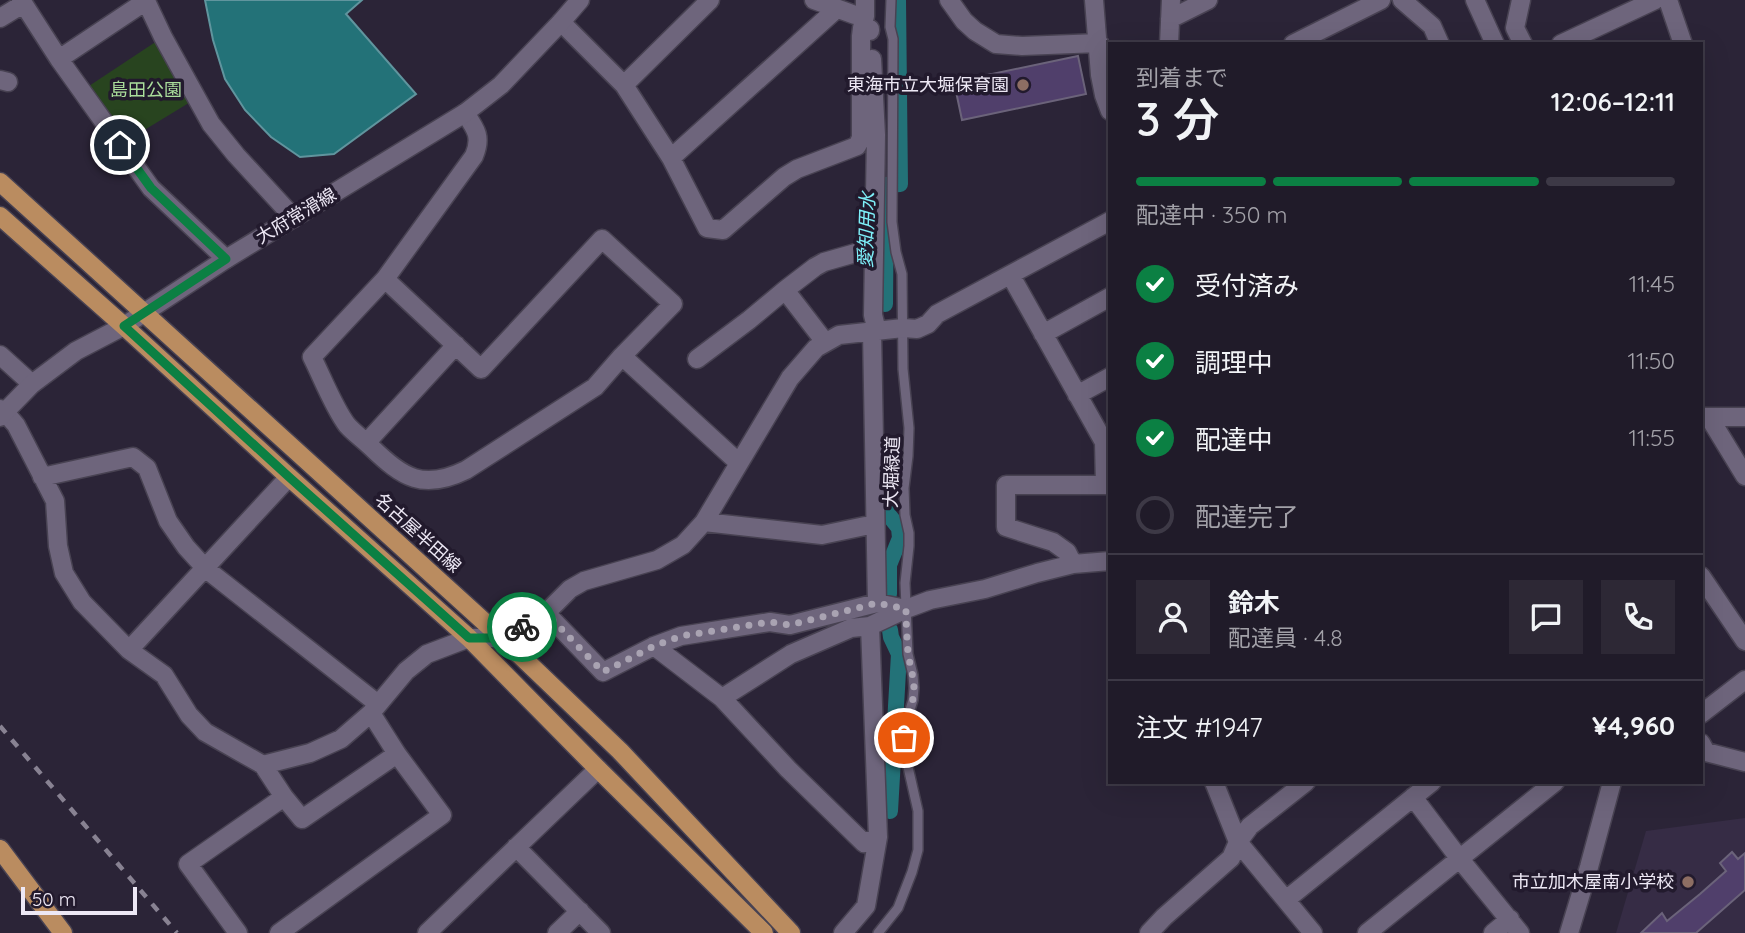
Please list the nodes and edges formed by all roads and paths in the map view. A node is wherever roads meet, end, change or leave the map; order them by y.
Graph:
1 (580, 0) edge
2 (710, 0) edge
3 (814, 0) edge
4 (891, 0) edge
5 (949, 0) edge
6 (1094, 0) edge
7 (1171, 0) edge
8 (1208, 0) edge
9 (1381, 0) edge
10 (1402, 0) edge
11 (1475, 0) edge
12 (1521, 0) edge
13 (1655, 0) edge
14 (1668, 0) edge
15 (142, 1) edge
16 (22, 2) edge
17 (834, 7) junction
18 (864, 15) edge
19 (0, 18) edge
20 (1170, 19) junction
21 (561, 22) junction
22 (1169, 42) edge
23 (1297, 42) edge
24 (1439, 42) edge
25 (1494, 42) edge
26 (1522, 42) edge
27 (1564, 42) edge
28 (1682, 42) edge
29 (1099, 43) junction
30 (59, 59) junction
31 (624, 85) junction
32 (1108, 105) edge
33 (465, 113) junction
34 (671, 158) junction
35 (0, 181) edge
36 (0, 216) edge
37 (294, 218) junction
38 (1108, 223) edge
39 (873, 248) junction
40 (226, 259) junction
41 (1011, 276) junction
42 (385, 279) junction
43 (785, 290) junction
44 (1108, 299) edge
45 (144, 313) junction
46 (124, 326) junction
47 (903, 328) junction
48 (875, 332) junction
49 (1043, 334) junction
50 (825, 342) junction
51 (456, 345) junction
52 (0, 355) edge
53 (622, 356) junction
54 (697, 359) dead end
55 (1108, 378) edge
56 (32, 384) junction
57 (1077, 395) junction
58 (1, 412) edge
59 (1705, 417) edge
60 (1745, 417) edge
61 (367, 442) junction
62 (739, 463) junction
63 (1745, 476) edge
64 (42, 477) junction
65 (289, 477) junction
66 (1107, 485) edge
67 (705, 522) junction
68 (865, 526) dead end
69 (1108, 561) edge
70 (1073, 564) junction
71 (206, 569) junction
72 (1703, 579) edge
73 (877, 603) junction
74 (906, 609) junction
75 (546, 613) junction
76 (870, 626) junction
77 (469, 638) junction
78 (502, 638) junction
79 (1745, 641) edge
80 (654, 646) junction
81 (129, 650) junction
82 (1745, 680) edge
83 (722, 698) junction
84 (374, 708) junction
85 (1703, 712) edge
86 (1703, 749) edge
87 (397, 754) junction
88 (1745, 762) edge
89 (263, 765) junction
90 (598, 769) junction
91 (1215, 784) edge
92 (1303, 784) edge
93 (1429, 784) edge
94 (1552, 784) edge
95 (1611, 784) edge
96 (284, 797) junction
97 (1413, 797) junction
98 (878, 837) junction
99 (1238, 842) junction
100 (516, 847) junction
101 (0, 849) edge
102 (1459, 858) junction
103 (1287, 899) junction
104 (580, 911) junction
105 (1515, 926) edge
106 (63, 933) edge
107 (238, 933) edge
108 (279, 933) edge
109 (427, 933) edge
110 (557, 933) edge
111 (601, 933) edge
112 (764, 933) edge
113 (791, 933) edge
114 (843, 933) edge
115 (878, 933) edge
116 (1149, 933) edge
117 (1313, 933) edge
118 (1367, 933) edge
119 (1493, 933) edge
120 (1569, 933) edge

1 - 21 street, 大府常滑線
2 - 31 street
3 - 17 street
4 - 47 lane, 大堀緑道
5 - 29 street
6 - 29 street
7 - 20 street
8 - 20 street
9 - 23 street
10 - 24 street
11 - 25 street
12 - 26 street
13 - 27 street
14 - 28 street
15 - 30 street
15 - 37 street
16 - 19 street
16 - 30 street
17 - 18 street
17 - 34 street
18 - 34 street
18 - 39 street
20 - 22 street
21 - 31 street
21 - 33 street, 大府常滑線
29 - 32 street
30 - 40 street
31 - 34 street
33 - 37 street, 大府常滑線
33 - 42 street
35 - 45 main road, 名古屋半田線
36 - 46 main road
37 - 40 street, 大府常滑線
38 - 41 street
39 - 43 street
39 - 48 street
40 - 45 street, 大府常滑線
41 - 47 street
41 - 49 street
42 - 51 street
42 - 61 street
43 - 50 street
43 - 54 street
44 - 49 street
45 - 46 street, 大府常滑線
45 - 78 main road, 名古屋半田線
46 - 56 street, 大府常滑線
46 - 65 main road
47 - 48 street
47 - 74 lane, 大堀緑道
48 - 50 street
48 - 73 street
49 - 57 street
50 - 62 street
51 - 53 street
51 - 61 street
52 - 56 street
53 - 61 street
53 - 62 street
55 - 57 street
56 - 58 street, 大府常滑線
57 - 66 street
58 - 64 street
59 - 60 street
59 - 63 street
62 - 67 street
64 - 71 street
64 - 81 street
65 - 71 street
65 - 77 main road
66 - 70 street
67 - 68 street
67 - 75 street
69 - 70 street
70 - 74 street
71 - 81 street
71 - 84 street
72 - 79 street
73 - 74 street
73 - 80 street
74 - 76 street
74 - 115 lane, 大堀緑道
75 - 78 street
75 - 80 street
76 - 83 street
76 - 98 street
77 - 78 street
77 - 84 street
77 - 90 main road
78 - 113 main road, 名古屋半田線
80 - 83 street
81 - 89 street
82 - 85 street
83 - 98 street
84 - 87 street
84 - 89 street
86 - 88 street
87 - 96 street
87 - 108 street
89 - 96 street
90 - 100 street
90 - 112 main road
91 - 99 street
92 - 99 street
93 - 97 street
94 - 102 street
95 - 120 street
96 - 107 street
97 - 102 street
97 - 103 street
98 - 114 street
99 - 103 street
99 - 116 street
100 - 104 street
100 - 109 street
101 - 106 main road
102 - 105 street
102 - 118 street
103 - 117 street
104 - 110 street
104 - 111 street
105 - 119 street

